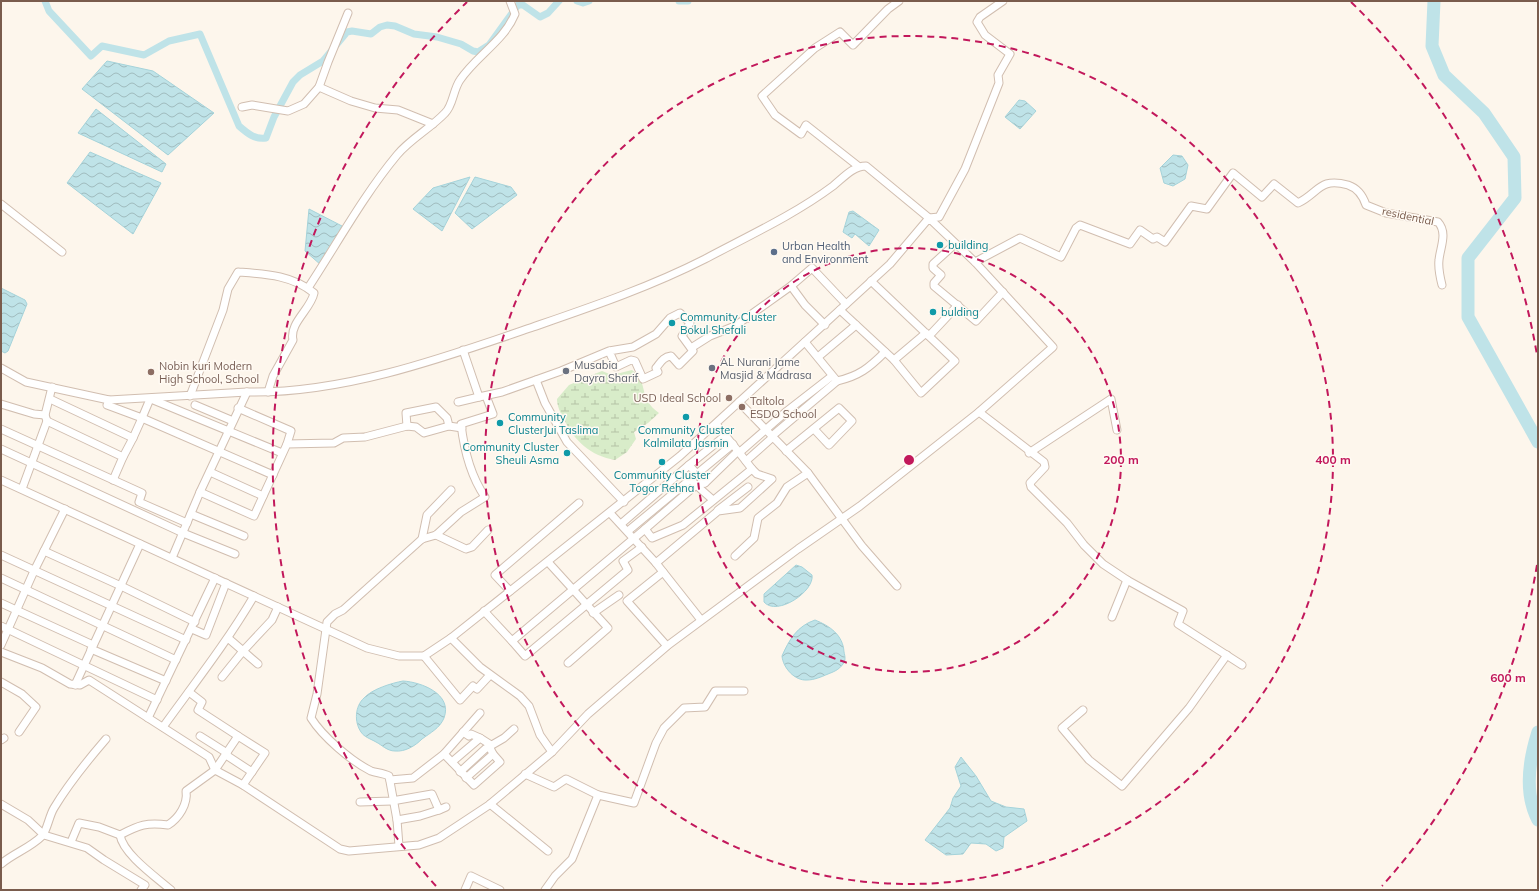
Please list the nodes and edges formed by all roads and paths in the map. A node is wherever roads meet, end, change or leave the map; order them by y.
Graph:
1 (510, 1) edge
2 (900, 1) edge
3 (1003, 1) edge
4 (348, 13) dead end
5 (319, 87) junction
6 (242, 107) dead end
7 (433, 124) junction
8 (858, 166) junction
9 (1, 204) edge
10 (929, 218) junction
11 (955, 244) junction
12 (62, 252) dead end
13 (975, 262) junction
14 (871, 281) junction
15 (1442, 285) dead end
16 (791, 286) junction
17 (308, 288) junction
18 (1003, 292) junction
19 (846, 304) junction
20 (958, 306) junction
21 (840, 310) junction
22 (825, 325) junction
23 (856, 325) junction
24 (927, 335) junction
25 (805, 342) junction
26 (691, 348) junction
27 (463, 350) junction
28 (609, 351) junction
29 (885, 352) junction
30 (818, 357) junction
31 (894, 360) junction
32 (1, 368) edge
33 (835, 378) junction
34 (536, 380) junction
35 (52, 387) junction
36 (247, 392) junction
37 (268, 392) junction
38 (190, 396) junction
39 (483, 397) junction
40 (50, 399) junction
41 (151, 399) junction
42 (109, 400) junction
43 (458, 402) dead end
44 (739, 402) junction
45 (1, 404) edge
46 (195, 405) dead end
47 (238, 408) junction
48 (979, 412) junction
49 (46, 418) junction
50 (142, 418) junction
51 (233, 420) junction
52 (716, 424) junction
53 (407, 426) junction
54 (449, 426) junction
55 (462, 428) junction
56 (1, 429) edge
57 (765, 429) junction
58 (814, 429) junction
59 (1118, 430) dead end
60 (228, 431) junction
61 (726, 435) junction
62 (773, 437) junction
63 (133, 438) junction
64 (287, 444) junction
65 (733, 444) junction
66 (39, 446) junction
67 (1, 449) edge
68 (739, 451) junction
69 (786, 451) junction
70 (219, 452) junction
71 (282, 453) junction
72 (1029, 453) junction
73 (123, 457) junction
74 (746, 461) junction
75 (32, 463) junction
76 (689, 465) junction
77 (752, 469) junction
78 (210, 472) junction
79 (808, 473) junction
80 (273, 475) junction
81 (697, 475) junction
82 (1, 480) edge
83 (113, 480) junction
84 (691, 480) junction
85 (705, 482) junction
86 (696, 485) junction
87 (748, 487) dead end
88 (22, 489) junction
89 (451, 490) dead end
90 (200, 492) junction
91 (263, 496) junction
92 (713, 500) junction
93 (624, 502) junction
94 (579, 503) dead end
95 (65, 509) junction
96 (718, 511) junction
97 (610, 513) junction
98 (191, 514) junction
99 (842, 520) junction
100 (187, 523) junction
101 (621, 524) junction
102 (645, 529) junction
103 (488, 530) dead end
104 (628, 531) junction
105 (183, 533) junction
106 (436, 535) junction
107 (244, 536) dead end
108 (634, 537) junction
109 (422, 539) junction
110 (140, 544) junction
111 (642, 547) junction
112 (44, 551) junction
113 (234, 554) dead end
114 (1, 555) edge
115 (735, 556) dead end
116 (172, 558) junction
117 (548, 562) junction
118 (656, 563) junction
119 (34, 570) junction
120 (663, 572) junction
121 (1, 578) edge
122 (215, 578) junction
123 (1127, 580) junction
124 (226, 583) junction
125 (121, 586) junction
126 (897, 586) dead end
127 (26, 590) junction
128 (571, 590) junction
129 (510, 591) junction
130 (619, 595) dead end
131 (254, 596) junction
132 (1, 603) edge
133 (112, 606) junction
134 (586, 606) junction
135 (278, 608) junction
136 (17, 610) junction
137 (484, 611) junction
138 (593, 613) junction
139 (1112, 617) dead end
140 (701, 620) junction
141 (195, 622) junction
142 (1, 626) edge
143 (102, 626) junction
144 (192, 629) junction
145 (325, 629) junction
146 (8, 630) junction
147 (228, 638) junction
148 (451, 638) junction
149 (186, 640) junction
150 (512, 641) junction
151 (1, 645) edge
152 (667, 646) junction
153 (92, 647) junction
154 (243, 651) junction
155 (1, 652) edge
156 (1227, 655) junction
157 (424, 656) junction
158 (176, 660) junction
159 (568, 663) dead end
160 (258, 664) dead end
161 (84, 665) junction
162 (1242, 665) dead end
163 (490, 674) junction
164 (222, 677) dead end
165 (166, 681) junction
166 (1, 682) edge
167 (75, 685) junction
168 (189, 692) junction
169 (744, 692) dead end
170 (157, 700) junction
171 (1082, 710) dead end
172 (480, 713) dead end
173 (148, 718) junction
174 (163, 727) junction
175 (514, 729) dead end
176 (19, 732) dead end
177 (463, 732) junction
178 (200, 736) dead end
179 (238, 736) junction
180 (480, 738) junction
181 (106, 739) dead end
182 (490, 746) junction
183 (552, 752) junction
184 (226, 754) junction
185 (444, 754) junction
186 (493, 754) junction
187 (452, 762) junction
188 (215, 770) junction
189 (252, 772) junction
190 (460, 772) junction
191 (525, 774) junction
192 (466, 778) junction
193 (390, 780) junction
194 (243, 786) junction
195 (598, 795) junction
196 (392, 801) junction
197 (360, 802) dead end
198 (1, 804) edge
199 (490, 804) junction
200 (446, 807) dead end
201 (439, 810) junction
202 (397, 820) junction
203 (44, 835) junction
204 (120, 835) junction
205 (71, 842) junction
206 (399, 846) junction
207 (548, 851) dead end
208 (1, 864) edge
209 (142, 890) edge
210 (171, 890) edge
211 (464, 890) edge
212 (500, 890) edge
213 (545, 890) edge

1 - 7 street
2 - 8 street
3 - 10 street
4 - 5 street
5 - 6 street
5 - 7 street
7 - 17 street
8 - 10 street
8 - 27 street
9 - 12 street
10 - 11 street
10 - 14 street
11 - 13 street
11 - 20 street
13 - 15 street, residential
13 - 18 street
14 - 19 street
14 - 24 street
16 - 19 street
16 - 22 street
16 - 26 street
17 - 37 street
17 - 38 street
18 - 20 street
18 - 48 street
19 - 21 street
20 - 24 street
21 - 22 street
21 - 23 street
22 - 25 street
23 - 29 street
23 - 30 street
24 - 31 street
24 - 31 street
25 - 30 street
25 - 44 street
26 - 28 street
26 - 28 street
27 - 37 street
27 - 39 street
28 - 34 street
29 - 31 street
29 - 33 street
30 - 33 street
32 - 35 street
33 - 57 street
33 - 62 street
34 - 39 street
34 - 93 street
35 - 40 street
35 - 42 street
36 - 37 street
36 - 38 street
36 - 47 street
38 - 41 street
39 - 43 street
39 - 55 street
40 - 49 street
40 - 63 street
41 - 42 street
41 - 50 street
41 - 60 street
42 - 50 street
44 - 52 street
44 - 57 street
45 - 49 street
46 - 51 street
47 - 51 street
47 - 64 street
48 - 72 street
48 - 99 street
49 - 66 street
49 - 73 street
50 - 63 street
50 - 70 street
51 - 60 street
52 - 61 street
52 - 93 street
53 - 54 street
53 - 54 street
53 - 64 street
54 - 55 street
55 - 106 street
56 - 66 street
57 - 62 street
57 - 68 street
58 - 58 street
58 - 69 street
59 - 72 street
60 - 70 street
60 - 71 street
61 - 65 street
61 - 76 street
62 - 69 street
62 - 74 street
63 - 73 street
64 - 71 street
65 - 68 street
65 - 81 street
66 - 75 street
66 - 83 street
67 - 75 street
68 - 74 street
68 - 85 street
69 - 79 street
70 - 78 street
70 - 80 street
71 - 80 street
72 - 123 street
73 - 83 street
74 - 77 street
75 - 88 street
75 - 105 street
76 - 81 street
76 - 101 street
77 - 92 street
77 - 96 street
78 - 90 street
78 - 91 street
79 - 99 street
79 - 115 street
80 - 91 street
81 - 84 street
81 - 85 street
82 - 88 street
83 - 100 street
84 - 86 street
84 - 104 street
85 - 86 street
86 - 92 street
86 - 102 street
87 - 96 street
88 - 95 street
89 - 109 street
90 - 91 street
90 - 98 street
92 - 102 street
93 - 97 street
94 - 129 street
95 - 110 street
95 - 112 street
96 - 118 street
97 - 101 street
97 - 117 street
98 - 100 street
98 - 107 street
99 - 126 street
99 - 140 street
100 - 105 street
101 - 104 street
102 - 108 street
103 - 106 street
104 - 108 street
105 - 113 street
105 - 116 street
106 - 109 street
108 - 111 street
108 - 128 street
109 - 145 street
110 - 116 street
110 - 125 street
111 - 118 street
111 - 134 street
112 - 119 street
112 - 125 street
114 - 119 street
116 - 122 street
117 - 128 street
117 - 129 street
118 - 120 street
119 - 127 street
119 - 133 street
120 - 140 street
120 - 152 street
121 - 127 street
122 - 124 street
122 - 141 street
123 - 139 street
123 - 156 street
124 - 131 street
124 - 144 street
125 - 133 street
125 - 141 street
127 - 136 street
127 - 143 street
128 - 134 street
128 - 150 street
129 - 137 street
130 - 138 street
131 - 135 street
131 - 147 street
132 - 136 street
133 - 143 street
133 - 149 street
134 - 138 street
134 - 150 street
135 - 145 street
135 - 154 street
136 - 146 street
136 - 153 street
137 - 148 street
137 - 150 street
138 - 159 street
140 - 152 street
141 - 144 street
142 - 146 street
143 - 153 street
143 - 158 street
144 - 149 street
145 - 157 street
145 - 193 street
146 - 151 street
146 - 161 street
147 - 154 street
147 - 168 street
148 - 157 street
148 - 163 street
149 - 158 street
152 - 183 street
153 - 161 street
153 - 165 street
154 - 160 street
154 - 164 street
155 - 167 street
156 - 162 street
156 - 171 street
157 - 163 street
158 - 165 street
161 - 167 street
161 - 170 street
163 - 183 street
165 - 170 street
166 - 176 street
167 - 173 street
168 - 174 street
168 - 179 street
169 - 195 street
170 - 173 street
172 - 177 street
173 - 174 street
174 - 188 street
175 - 182 street
177 - 180 street
177 - 185 street
178 - 184 street
179 - 184 street
179 - 189 street
180 - 182 street
180 - 187 street
181 - 203 street
182 - 186 street
182 - 190 street
183 - 191 street
184 - 188 street
184 - 189 street
185 - 187 street
185 - 193 street
186 - 192 street
186 - 192 street
187 - 190 street
188 - 194 street
188 - 204 street
189 - 194 street
190 - 192 street
191 - 195 street
191 - 199 street
193 - 196 street
194 - 206 street
195 - 213 street
196 - 197 street
196 - 201 street
196 - 202 street
198 - 203 street
199 - 206 street
199 - 207 street
200 - 201 street
201 - 202 street
202 - 206 street
203 - 205 street
203 - 208 street
204 - 205 street
204 - 210 street
205 - 209 street
211 - 212 street

